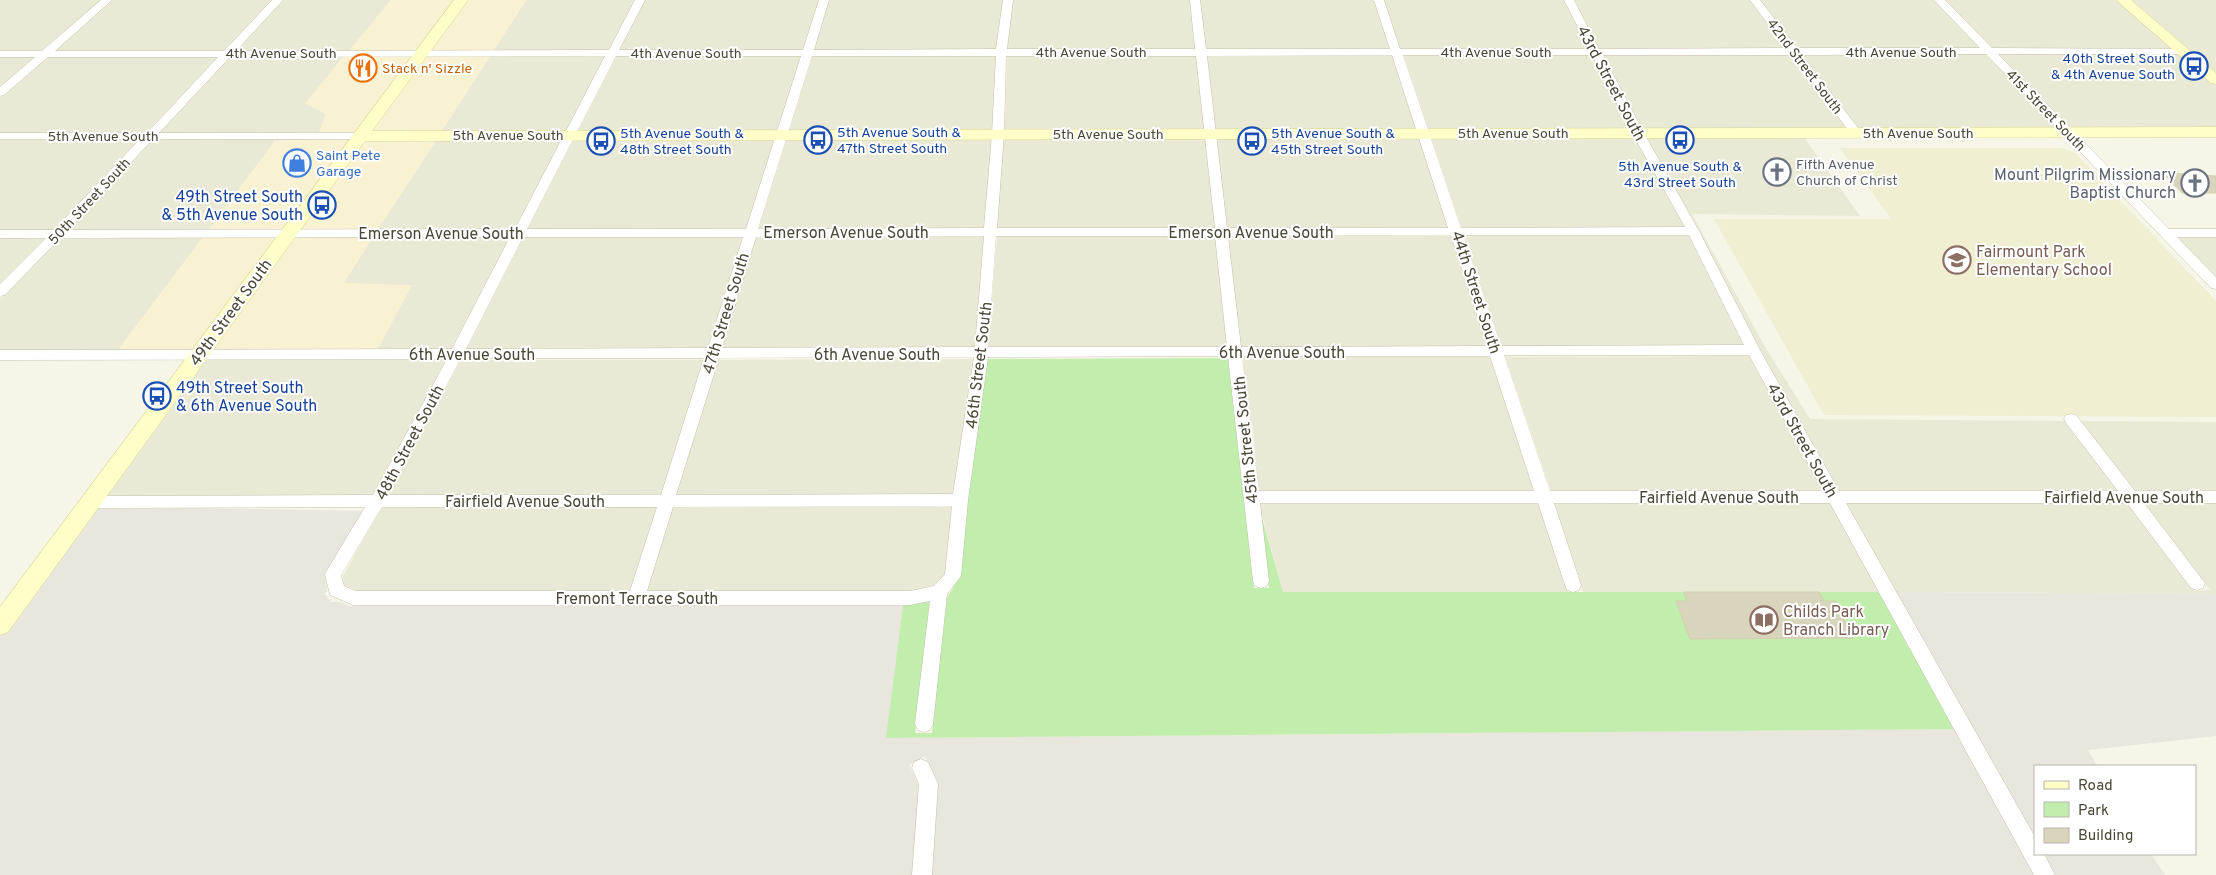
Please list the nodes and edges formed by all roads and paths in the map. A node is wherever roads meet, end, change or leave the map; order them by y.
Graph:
1 (107, 0) edge
2 (278, 0) edge
3 (461, 0) edge
4 (640, 0) edge
5 (824, 0) edge
6 (1008, 0) edge
7 (1195, 0) edge
8 (1378, 0) edge
9 (1569, 0) edge
10 (1755, 0) edge
11 (1939, 0) edge
12 (2122, 0) edge
13 (2183, 51) junction
14 (1201, 52) junction
15 (1396, 52) junction
16 (1596, 52) junction
17 (1794, 52) junction
18 (1989, 52) junction
19 (422, 53) junction
20 (612, 53) junction
21 (807, 53) junction
22 (1001, 53) junction
23 (0, 54) edge
24 (45, 54) junction
25 (227, 54) junction
26 (2216, 80) edge
27 (0, 93) edge
28 (2067, 132) junction
29 (2216, 132) edge
30 (1638, 133) junction
31 (1856, 133) junction
32 (998, 134) junction
33 (1210, 134) junction
34 (1424, 134) junction
35 (570, 135) junction
36 (782, 135) junction
37 (0, 136) edge
38 (148, 136) junction
39 (361, 136) junction
40 (1693, 231) junction
41 (751, 232) junction
42 (991, 232) junction
43 (1221, 232) junction
44 (1456, 232) junction
45 (288, 233) junction
46 (519, 233) junction
47 (2166, 233) junction
48 (2216, 233) edge
49 (0, 234) edge
50 (59, 234) junction
51 (2216, 285) edge
52 (0, 292) edge
53 (1753, 350) junction
54 (1496, 351) junction
55 (1235, 352) junction
56 (456, 354) junction
57 (712, 354) junction
58 (981, 354) junction
59 (0, 355) edge
60 (199, 355) junction
61 (2071, 419) dead end
62 (2216, 496) edge
63 (1251, 497) junction
64 (1545, 497) junction
65 (1835, 497) junction
66 (2130, 497) junction
67 (960, 500) junction
68 (666, 501) junction
69 (90, 502) junction
70 (377, 502) junction
71 (1261, 581) dead end
72 (2197, 583) dead end
73 (1573, 584) dead end
74 (336, 590) joint
75 (939, 592) junction
76 (636, 598) junction
77 (0, 625) edge
78 (924, 724) dead end
79 (921, 768) dead end
80 (922, 875) edge
81 (2045, 875) edge

1 - 24 street
2 - 25 street, 50th Street South
3 - 19 street, 49th Street South
4 - 20 street, 48th Street South
5 - 21 street, 47th Street South
6 - 22 street, 46th Street South
7 - 14 street, 45th Street South
8 - 15 street, 44th Street South
9 - 16 street, 43rd Street South
10 - 17 street, 42nd Street South
11 - 18 street, 41st Street South
12 - 13 street
13 - 18 street, 4th Avenue South
13 - 26 street
14 - 15 street, 4th Avenue South
14 - 22 street, 4th Avenue South
14 - 33 street, 45th Street South
15 - 16 street, 4th Avenue South
15 - 34 street, 44th Street South
16 - 17 street, 4th Avenue South
16 - 30 street, 43rd Street South
17 - 18 street, 4th Avenue South
17 - 31 street, 42nd Street South
18 - 28 street, 41st Street South
19 - 20 street, 4th Avenue South
19 - 25 street, 4th Avenue South
19 - 39 street, 49th Street South
20 - 21 street, 4th Avenue South
20 - 35 street, 48th Street South
21 - 22 street, 4th Avenue South
21 - 36 street, 47th Street South
22 - 32 street, 46th Street South
23 - 24 street, 4th Avenue South
24 - 25 street, 4th Avenue South
24 - 27 street
25 - 38 street, 50th Street South
28 - 29 street, 5th Avenue South
28 - 31 street, 5th Avenue South
28 - 47 street, 41st Street South
30 - 31 street, 5th Avenue South
30 - 34 street, 5th Avenue South
30 - 40 street, 43rd Street South
32 - 33 street, 5th Avenue South
32 - 36 street, 5th Avenue South
32 - 42 street, 46th Street South
33 - 34 street, 5th Avenue South
33 - 43 street, 45th Street South
34 - 44 street, 44th Street South
35 - 36 street, 5th Avenue South
35 - 39 street, 5th Avenue South
35 - 46 street, 48th Street South
36 - 41 street, 47th Street South
37 - 38 street, 5th Avenue South
38 - 39 street, 5th Avenue South
38 - 50 street, 50th Street South
39 - 45 street, 49th Street South
40 - 44 street, Emerson Avenue South
40 - 53 street, 43rd Street South
41 - 42 street, Emerson Avenue South
41 - 46 street, Emerson Avenue South
41 - 57 street, 47th Street South
42 - 43 street, Emerson Avenue South
42 - 58 street, 46th Street South
43 - 44 street, Emerson Avenue South
43 - 55 street, 45th Street South
44 - 54 street, 44th Street South
45 - 46 street, Emerson Avenue South
45 - 50 street, Emerson Avenue South
45 - 60 street, 49th Street South
46 - 56 street, 48th Street South
47 - 48 street
47 - 51 street, 41st Street South
49 - 50 street, Emerson Avenue South
50 - 52 street, 50th Street South
53 - 54 street, 6th Avenue South
53 - 65 street, 43rd Street South
54 - 55 street, 6th Avenue South
54 - 64 street, 44th Street South
55 - 58 street, 6th Avenue South
55 - 63 street, 45th Street South
56 - 57 street, 6th Avenue South
56 - 60 street, 6th Avenue South
56 - 70 street, 48th Street South
57 - 58 street, 6th Avenue South
57 - 68 street, 47th Street South
58 - 67 street, 46th Street South
59 - 60 street, 6th Avenue South
60 - 69 street, 49th Street South
61 - 66 street
62 - 66 street, Fairfield Avenue South
63 - 64 street, Fairfield Avenue South
63 - 71 street, 45th Street South
64 - 65 street, Fairfield Avenue South
64 - 73 street, 44th Street South
65 - 66 street, Fairfield Avenue South
65 - 81 street, 43rd Street South
66 - 72 street
67 - 68 street, Fairfield Avenue South
67 - 75 street, 46th Street South
68 - 70 street, Fairfield Avenue South
68 - 76 street, 47th Street South
69 - 70 street, Fairfield Avenue South
69 - 77 street, 49th Street South
70 - 74 street, 48th Street South
74 - 76 street, Fremont Terrace South
75 - 76 street, Fremont Terrace South
75 - 78 street, 46th Street South
79 - 80 street

